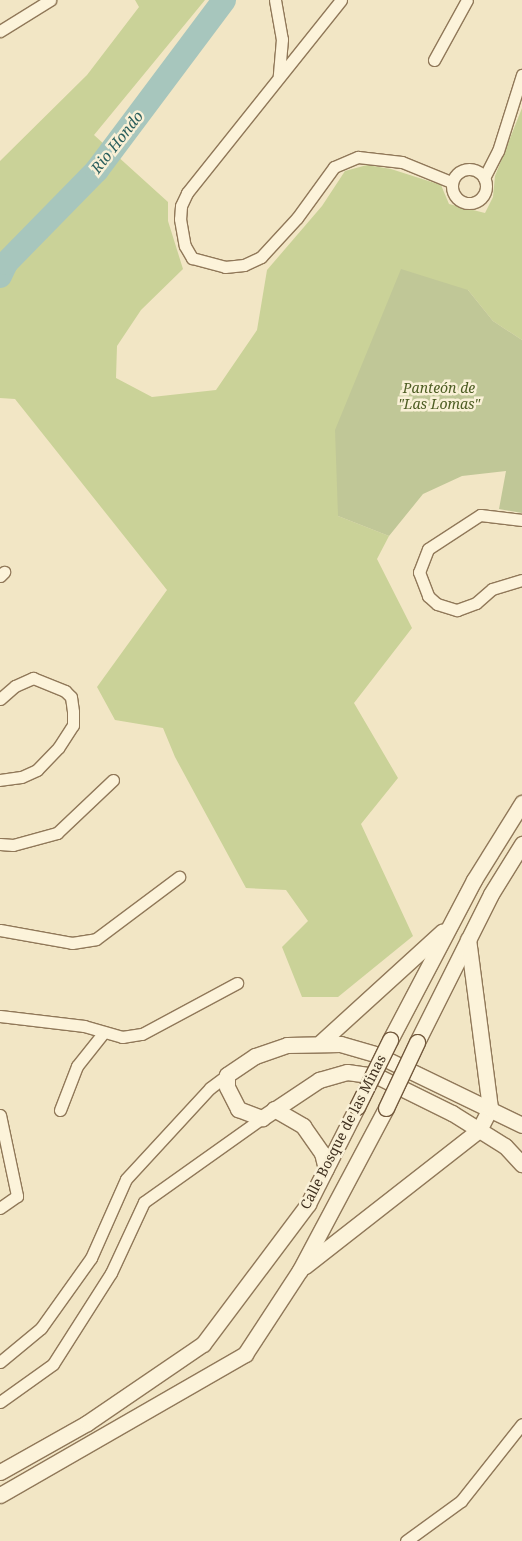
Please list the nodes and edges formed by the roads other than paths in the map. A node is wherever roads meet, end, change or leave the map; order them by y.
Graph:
1 (50, 0) edge
2 (275, 0) edge
3 (341, 0) edge
4 (467, 0) edge
5 (0, 31) edge
6 (434, 60) dead end
7 (522, 75) edge
8 (279, 76) junction
9 (484, 178) junction
10 (452, 182) junction
11 (522, 520) edge
12 (522, 580) edge
13 (0, 699) edge
14 (0, 780) edge
15 (113, 780) dead end
16 (522, 803) edge
17 (0, 844) edge
18 (522, 844) edge
19 (179, 877) dead end
20 (451, 925) junction
21 (0, 930) edge
22 (468, 938) junction
23 (237, 983) dead end
24 (0, 1016) edge
25 (104, 1032) junction
26 (321, 1042) junction
27 (227, 1075) junction
28 (490, 1108) junction
29 (60, 1110) dead end
30 (268, 1113) junction
31 (0, 1115) edge
32 (522, 1125) edge
33 (479, 1130) junction
34 (522, 1164) edge
35 (326, 1169) junction
36 (0, 1208) edge
37 (300, 1270) junction
38 (0, 1362) edge
39 (0, 1402) edge
40 (522, 1424) edge
41 (0, 1472) edge
42 (0, 1495) edge
43 (406, 1541) edge

1 - 5 street
2 - 8 street
3 - 8 street
4 - 6 street
7 - 9 street
8 - 10 street
9 - 10 street
9 - 10 street
11 - 12 street
13 - 14 street
15 - 17 street
16 - 20 main road, Calle Bosque de las Minas
18 - 22 main road, Calle Bosque de las Minas
19 - 21 street
20 - 26 main road
20 - 35 main road, Calle Bosque de las Minas, bridge
22 - 28 main road
22 - 37 main road, Calle Bosque de las Minas, bridge
23 - 25 street
24 - 25 street
25 - 29 street
26 - 27 main road
26 - 28 main road
27 - 30 main road
27 - 38 street
28 - 32 main road
28 - 33 main road
30 - 33 main road
30 - 35 main road
30 - 39 street
31 - 36 street
33 - 34 main road
33 - 37 main road
35 - 41 main road, Calle Bosque de las Minas
37 - 42 main road, Calle Bosque de las Minas
40 - 43 street

